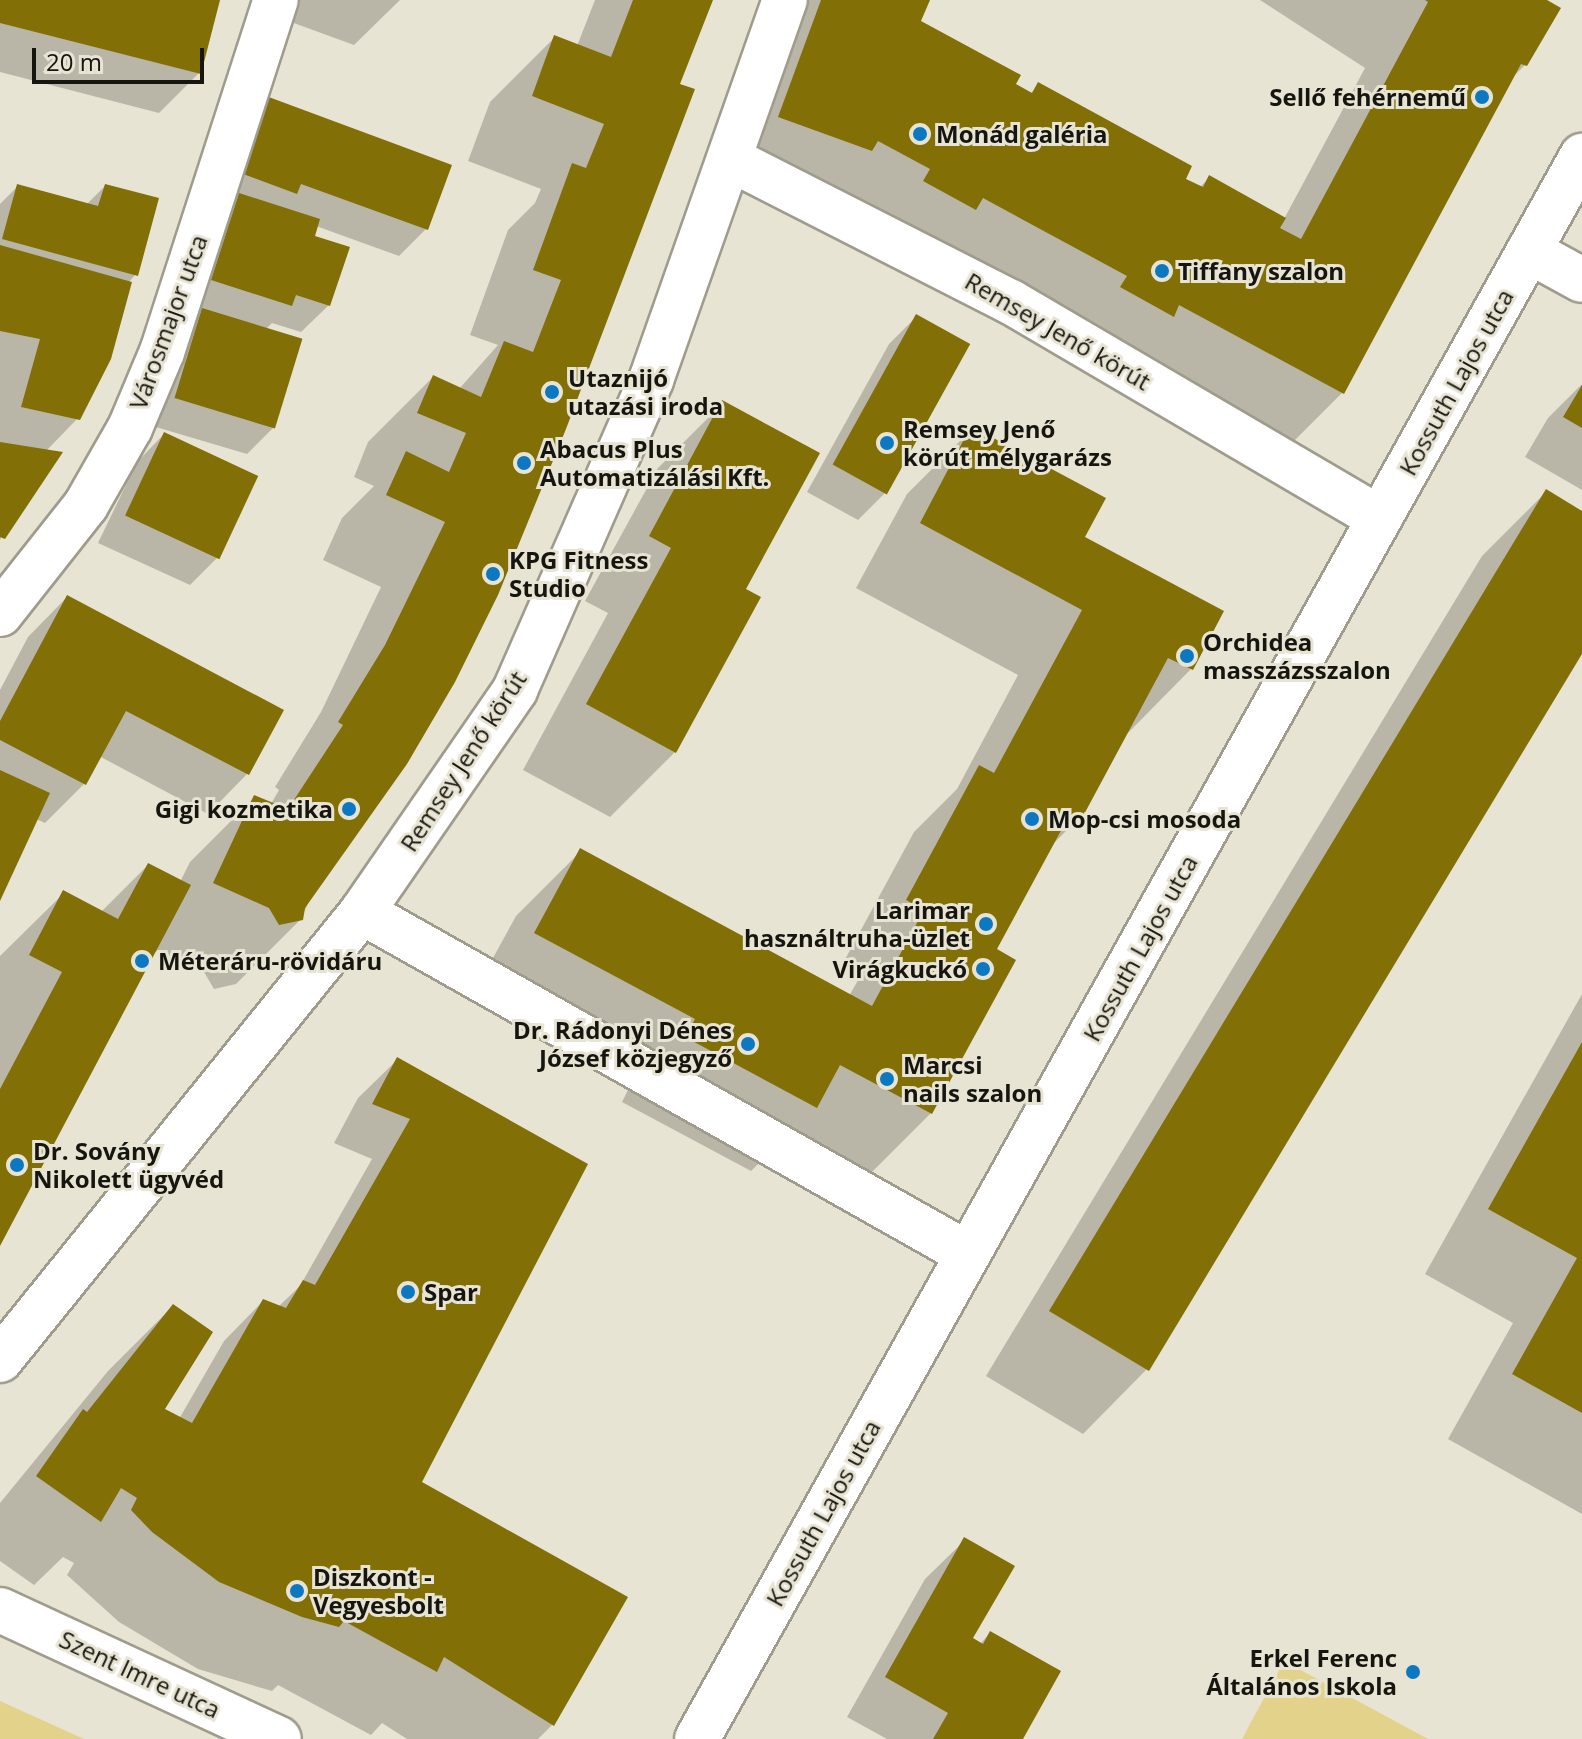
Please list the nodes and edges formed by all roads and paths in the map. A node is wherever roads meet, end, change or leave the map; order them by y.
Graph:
1 (276, 0) edge
2 (785, 0) edge
3 (1582, 156) edge
4 (730, 159) junction
5 (1529, 251) junction
6 (1582, 280) edge
7 (1379, 518) junction
8 (0, 614) edge
9 (362, 912) junction
10 (968, 1254) junction
11 (0, 1360) edge
12 (0, 1610) edge
13 (279, 1739) edge
14 (697, 1739) edge

1 - 8 street, Városmajor utca
2 - 4 street, Remsey Jenő körút
3 - 5 street, Kossuth Lajos utca
4 - 7 street, Remsey Jenő körút
4 - 9 street, Remsey Jenő körút
5 - 6 street
5 - 7 street, Kossuth Lajos utca
7 - 10 street, Kossuth Lajos utca
9 - 10 street
9 - 11 street, Remsey Jenő körút
10 - 14 street, Kossuth Lajos utca
12 - 13 street, Szent Imre utca

